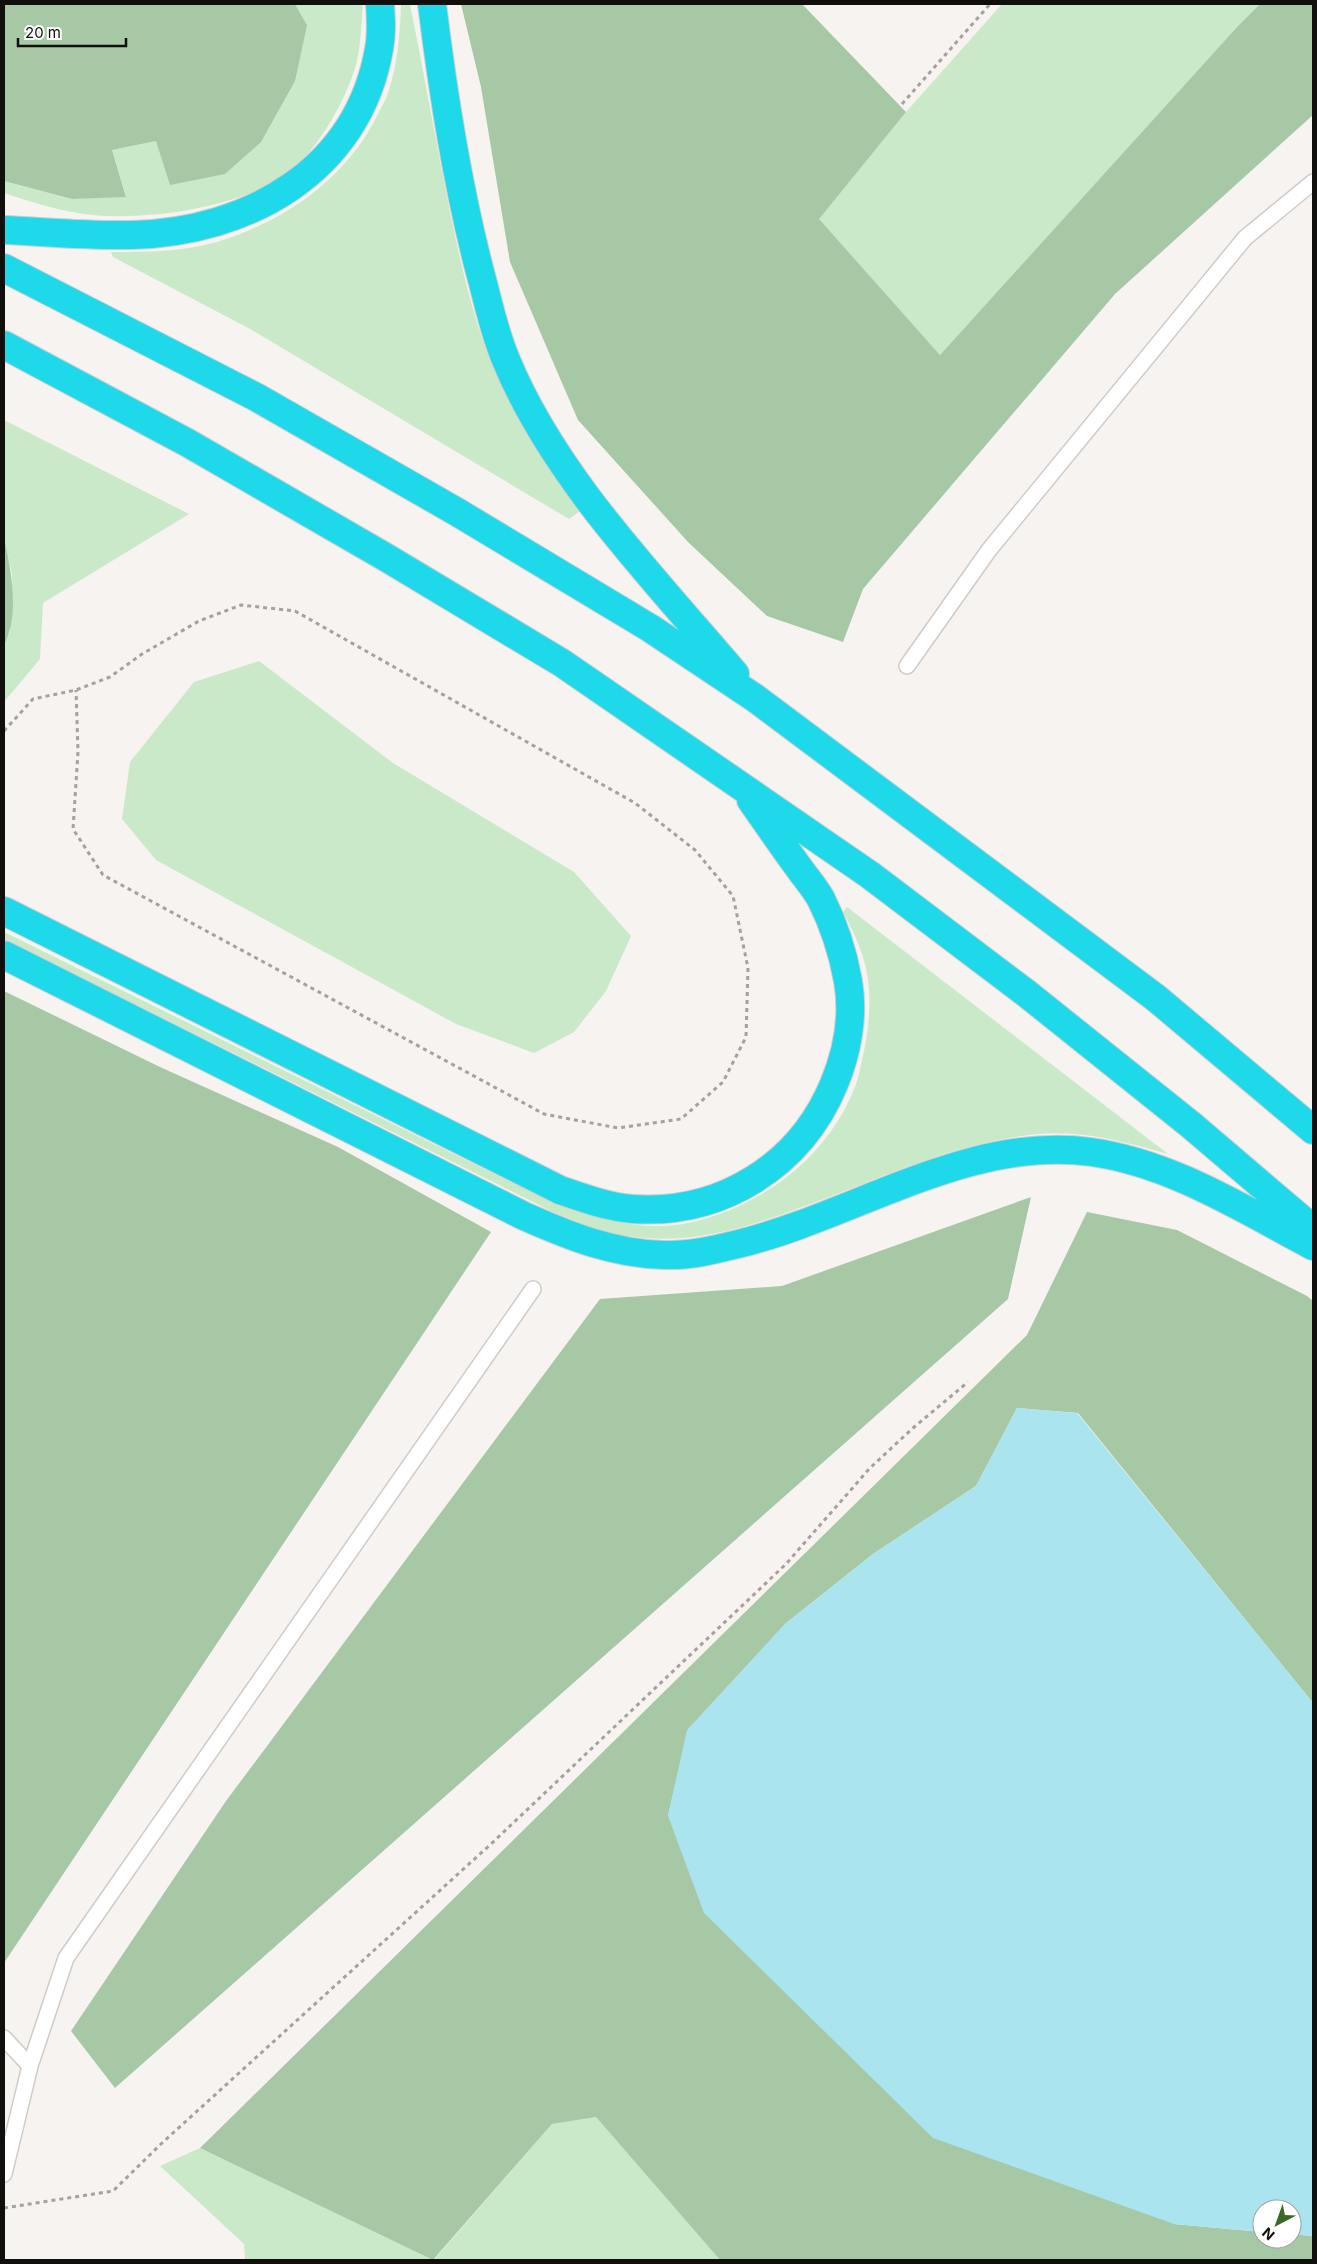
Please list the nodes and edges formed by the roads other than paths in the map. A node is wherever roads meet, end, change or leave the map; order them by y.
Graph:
1 (380, 4) edge
2 (432, 4) edge
3 (1313, 182) edge
4 (4, 230) edge
5 (4, 268) edge
6 (4, 345) edge
7 (907, 666) dead end
8 (755, 698) junction
9 (740, 785) junction
10 (4, 911) edge
11 (4, 955) edge
12 (1313, 1130) edge
13 (1313, 1229) edge
14 (1313, 1246) edge
15 (533, 1289) dead end
16 (4, 2038) edge
17 (30, 2066) junction
18 (4, 2174) edge

1 - 4 highway
2 - 8 highway
3 - 7 lane
5 - 8 highway
6 - 9 highway
8 - 12 highway
9 - 10 highway
9 - 13 highway
11 - 14 highway
15 - 17 lane
16 - 17 lane
17 - 18 lane

